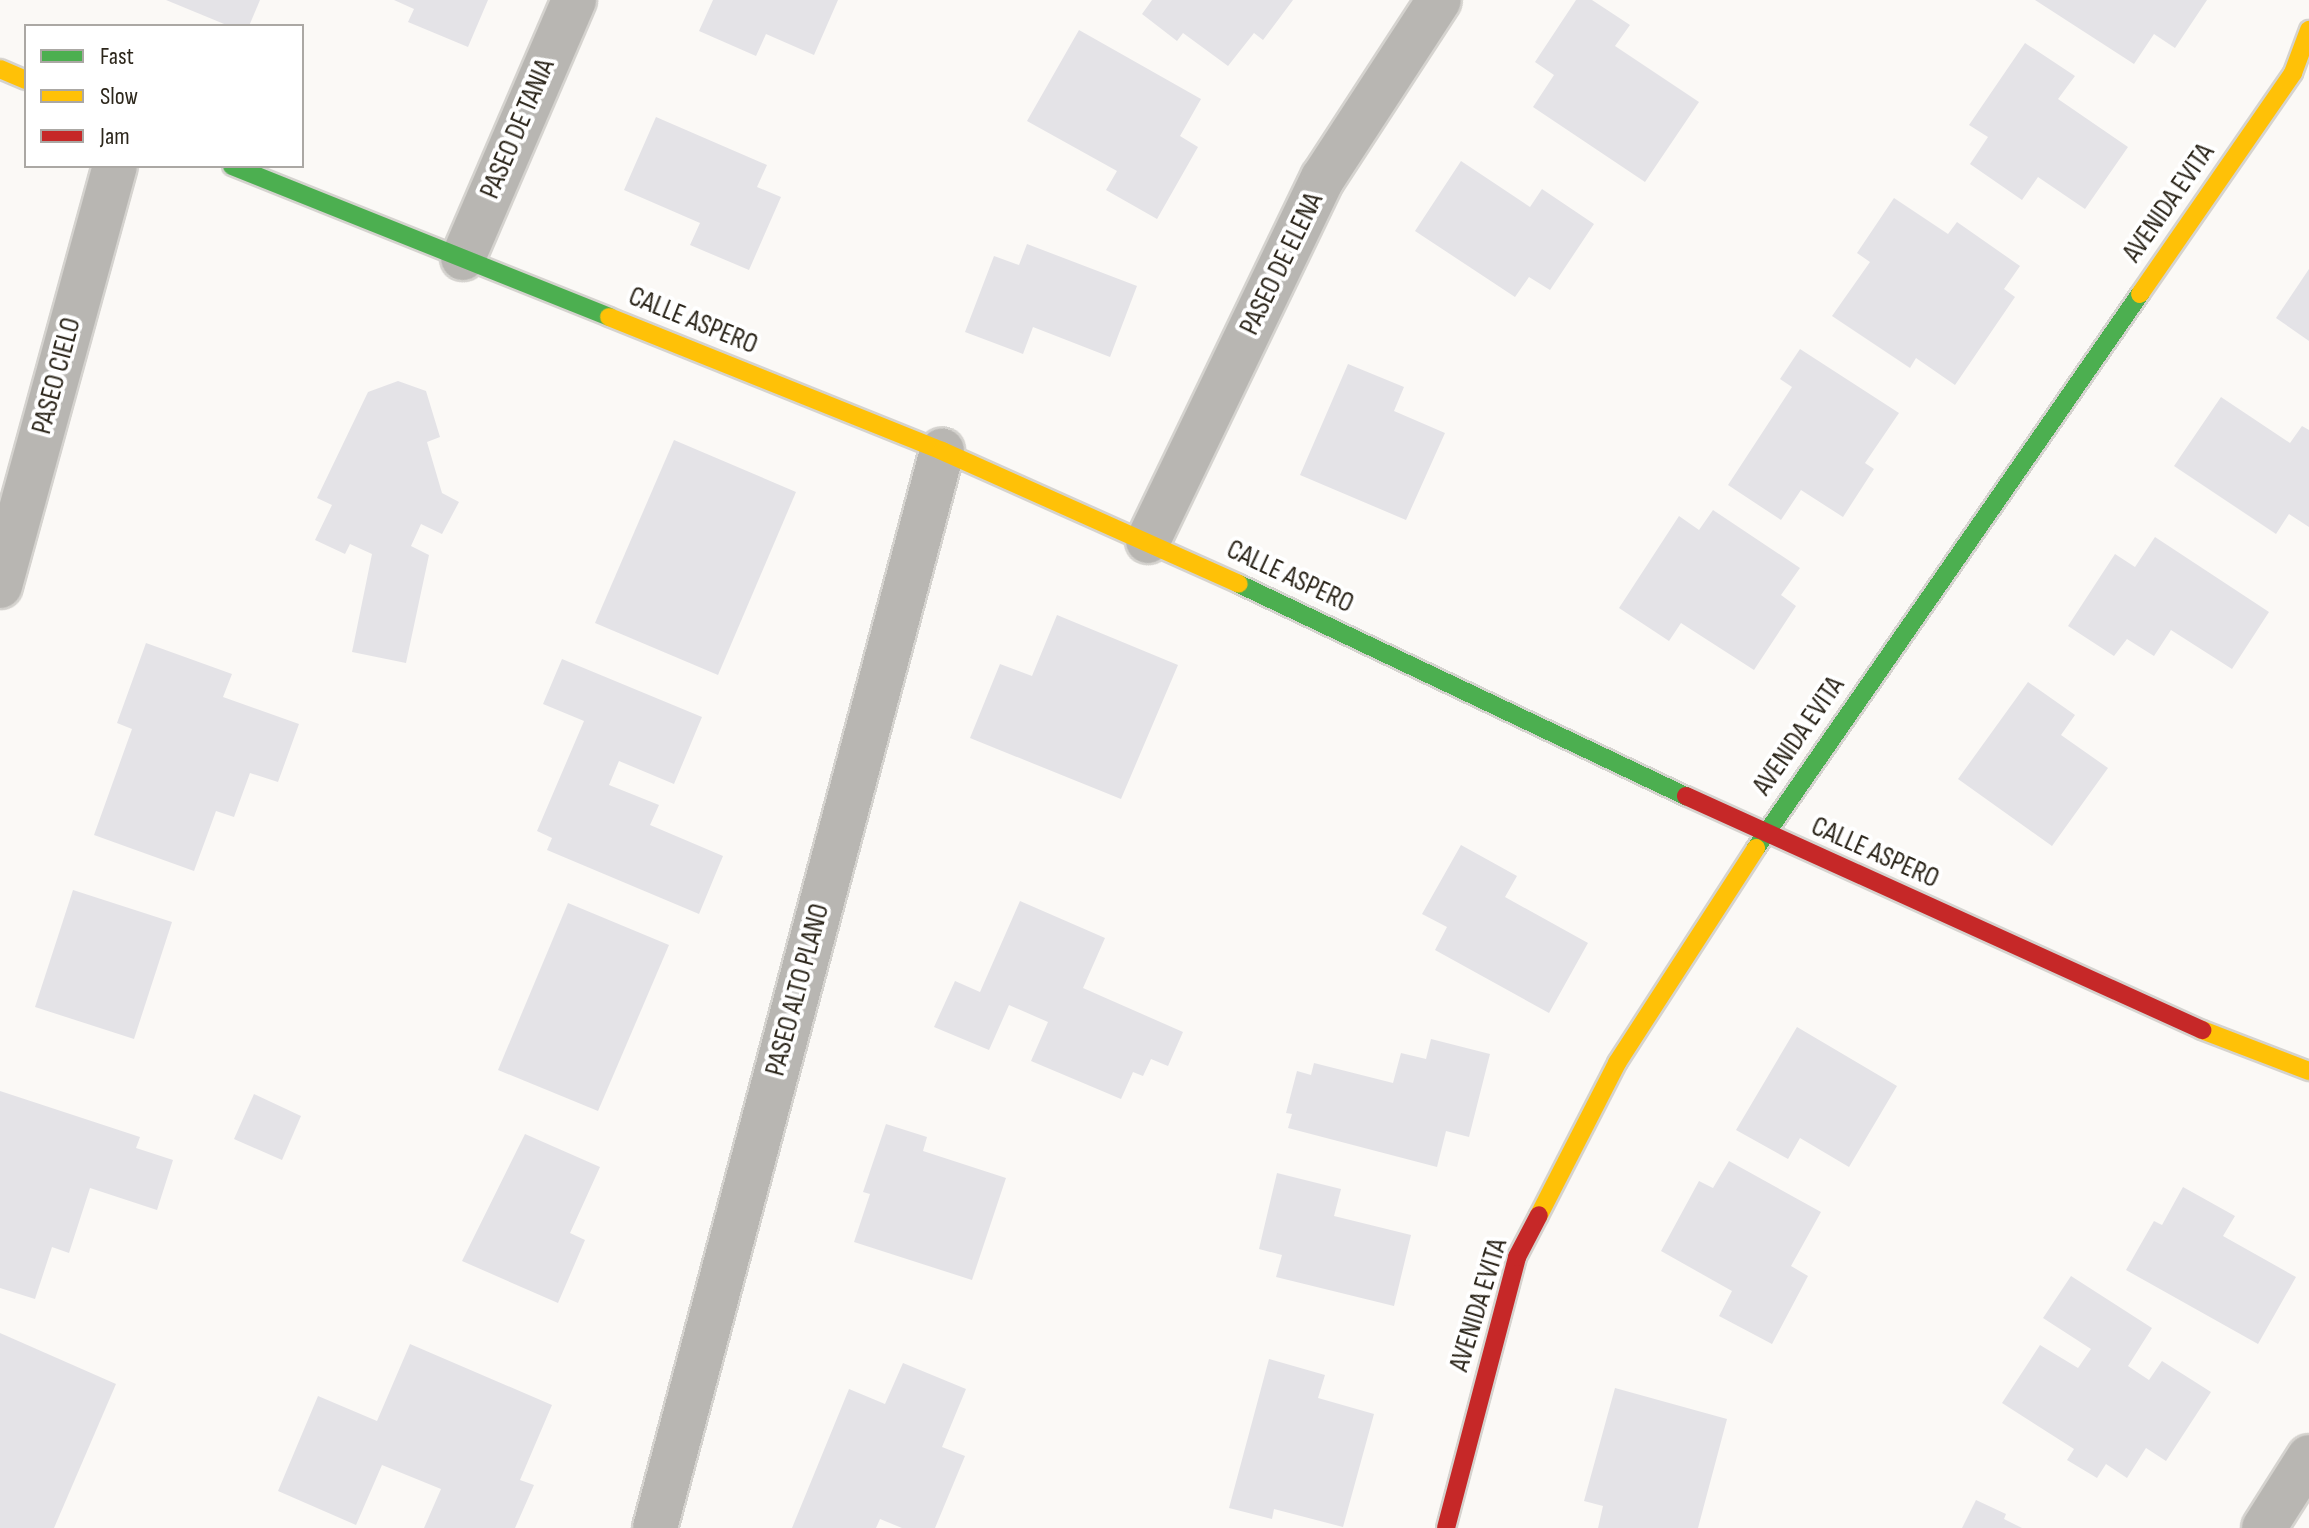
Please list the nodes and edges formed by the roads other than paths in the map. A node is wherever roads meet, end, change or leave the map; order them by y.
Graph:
1 (574, 0) edge
2 (1439, 0) edge
3 (2309, 30) edge
4 (0, 69) edge
5 (24, 79) edge
6 (114, 168) edge
7 (237, 168) edge
8 (463, 258) junction
9 (942, 451) junction
10 (1148, 541) junction
11 (0, 586) edge
12 (1765, 834) junction
13 (2309, 1071) edge
14 (2309, 1457) edge
15 (655, 1528) edge
16 (1446, 1528) edge
17 (2264, 1528) edge

1 - 8 street, PASEO DE TANIA
2 - 10 street, PASEO DE ELENA
3 - 12 street, AVENIDA EVITA
4 - 5 street
6 - 11 street, PASEO CIELO
7 - 8 street, CALLE ASPERO
8 - 9 street, CALLE ASPERO
9 - 10 street, CALLE ASPERO
9 - 15 street, PASEO ALTO PLANO
10 - 12 street, CALLE ASPERO
12 - 13 street, CALLE ASPERO
12 - 16 street, AVENIDA EVITA
14 - 17 street

